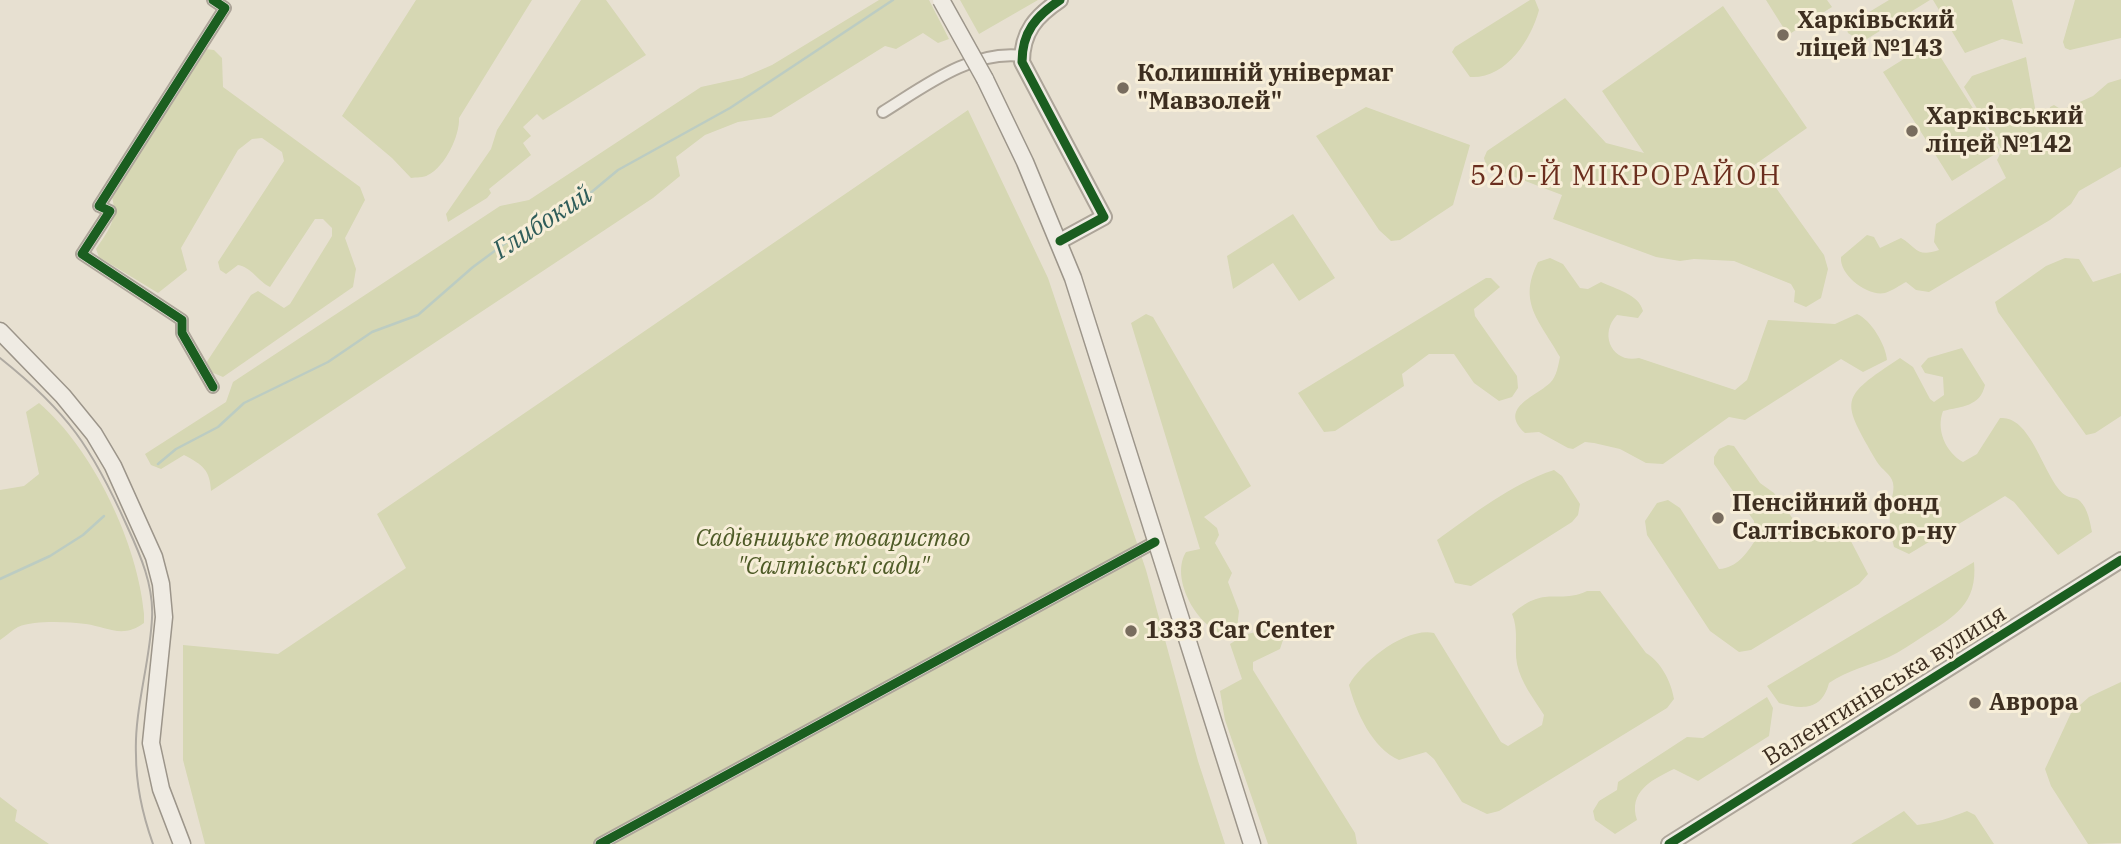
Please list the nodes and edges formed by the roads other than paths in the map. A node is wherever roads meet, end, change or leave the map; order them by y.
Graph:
1 (213, 0) edge
2 (941, 0) edge
3 (1060, 0) edge
4 (1022, 56) junction
5 (883, 112) dead end
6 (1060, 241) junction
7 (0, 331) edge
8 (213, 387) dead end
9 (1155, 542) junction
10 (2121, 560) edge
11 (182, 844) edge
12 (600, 844) edge
13 (1252, 844) edge
14 (1669, 844) edge

1 - 8 street
2 - 6 main road, bridge
3 - 4 street
4 - 5 street
4 - 6 street
6 - 9 main road
7 - 11 main road
9 - 12 street
9 - 13 main road
10 - 14 street, Валентинівська вулиця

